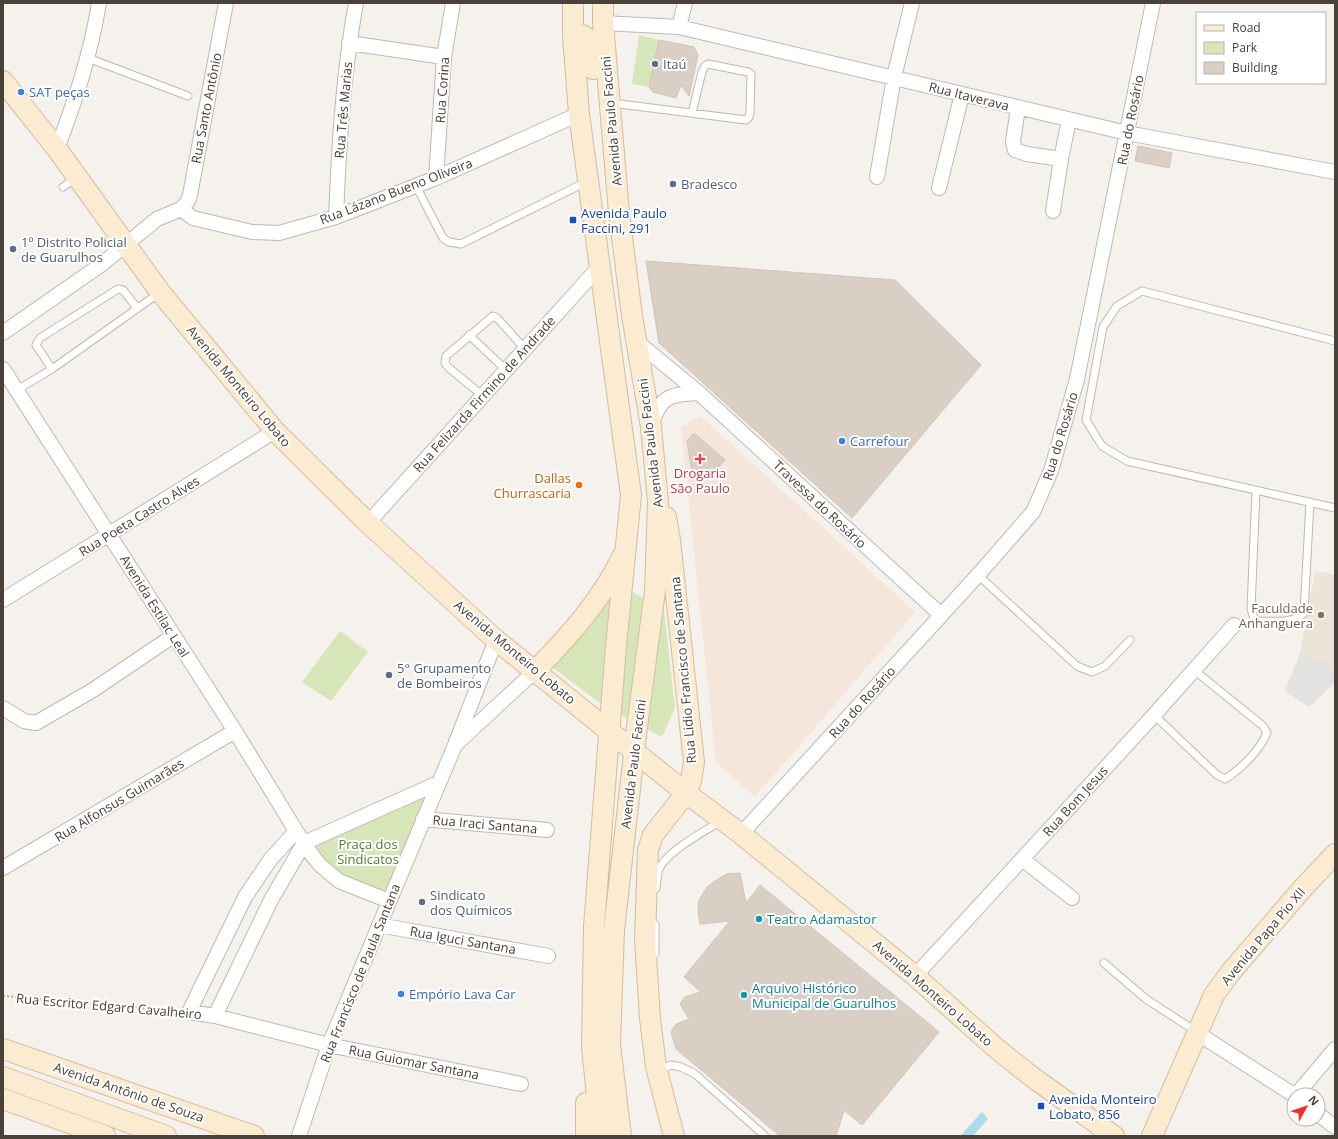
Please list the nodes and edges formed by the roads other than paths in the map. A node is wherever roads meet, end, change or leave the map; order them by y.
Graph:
1 (100, 3) edge
2 (226, 3) edge
3 (356, 3) edge
4 (453, 3) edge
5 (573, 3) edge
6 (603, 3) edge
7 (685, 3) edge
8 (912, 3) edge
9 (1153, 3) edge
10 (603, 23) junction
11 (679, 27) junction
12 (573, 36) junction
13 (350, 43) junction
14 (444, 57) junction
15 (88, 58) junction
16 (894, 77) junction
17 (3, 81) edge
18 (962, 94) junction
19 (188, 96) dead end
20 (610, 103) junction
21 (1018, 108) junction
22 (692, 113) junction
23 (579, 114) junction
24 (1069, 120) junction
25 (1127, 133) junction
26 (57, 149) junction
27 (1061, 159) junction
28 (1335, 172) edge
29 (877, 177) dead end
30 (436, 178) junction
31 (588, 181) junction
32 (416, 186) junction
33 (939, 188) dead end
34 (181, 209) junction
35 (1053, 211) dead end
36 (619, 213) junction
37 (336, 217) junction
38 (593, 217) junction
39 (125, 245) junction
40 (600, 266) junction
41 (160, 292) junction
42 (137, 308) junction
43 (632, 316) junction
44 (3, 333) edge
45 (469, 335) junction
46 (636, 341) junction
47 (1335, 341) edge
48 (526, 349) junction
49 (3, 369) edge
50 (52, 369) junction
51 (506, 370) junction
52 (17, 390) junction
53 (699, 393) junction
54 (483, 396) junction
55 (651, 427) junction
56 (275, 431) junction
57 (1256, 491) junction
58 (1310, 502) junction
59 (658, 503) junction
60 (1335, 508) edge
61 (368, 523) junction
62 (110, 535) junction
63 (626, 549) junction
64 (978, 575) junction
65 (3, 600) edge
66 (941, 615) junction
67 (1234, 625) dead end
68 (173, 636) junction
69 (496, 640) junction
70 (1130, 640) dead end
71 (1194, 670) junction
72 (535, 671) junction
73 (3, 708) edge
74 (1154, 715) junction
75 (235, 731) junction
76 (610, 731) junction
77 (455, 745) junction
78 (635, 751) junction
79 (438, 783) junction
80 (686, 793) junction
81 (423, 819) junction
82 (723, 820) junction
83 (547, 830) dead end
84 (296, 831) junction
85 (741, 834) junction
86 (304, 844) junction
87 (1335, 854) edge
88 (1022, 859) junction
89 (3, 868) edge
90 (656, 898) dead end
91 (1072, 898) dead end
92 (388, 900) junction
93 (655, 919) dead end
94 (379, 925) junction
95 (548, 956) dead end
96 (1104, 963) dead end
97 (655, 964) dead end
98 (915, 976) junction
99 (215, 1016) junction
100 (1197, 1033) junction
101 (661, 1044) dead end
102 (329, 1045) junction
103 (592, 1047) junction
104 (3, 1049) edge
105 (1335, 1049) edge
106 (657, 1069) junction
107 (3, 1077) edge
108 (521, 1084) dead end
109 (1302, 1087) edge
110 (1286, 1089) edge
111 (3, 1099) edge
112 (1326, 1120) edge
113 (1335, 1127) edge
114 (105, 1136) edge
115 (166, 1136) edge
116 (254, 1136) edge
117 (299, 1136) edge
118 (586, 1136) edge
119 (601, 1136) edge
120 (621, 1136) edge
121 (674, 1136) edge
122 (765, 1136) edge
123 (1114, 1136) edge
124 (1152, 1136) edge

1 - 15 street
2 - 34 street, Rua Santo Antônio
3 - 13 street, Rua Três Marias
4 - 14 street, Rua Corina
5 - 12 main road, Avenida Paulo Faccini
6 - 10 main road, Avenida Paulo Faccini
7 - 11 street
8 - 16 street
9 - 25 street, Rua do Rosário
10 - 11 street, Rua Itaverava
10 - 20 main road, Avenida Paulo Faccini
11 - 16 street, Rua Itaverava
12 - 23 main road, Avenida Paulo Faccini
12 - 36 main road
13 - 14 street
13 - 37 street, Rua Três Marias
14 - 30 street, Rua Corina
15 - 19 lane
15 - 26 street
16 - 18 street, Rua Itaverava
16 - 29 street
17 - 26 main road, Avenida Monteiro Lobato
18 - 21 street, Rua Itaverava
18 - 33 street
20 - 22 lane
20 - 36 main road, Avenida Paulo Faccini
21 - 24 street, Rua Itaverava
21 - 27 street
22 - 22 lane
23 - 30 street, Rua Lázano Bueno Oliveira
23 - 31 main road, Avenida Paulo Faccini
24 - 25 street, Rua Itaverava
24 - 27 street
25 - 28 street, Rua Itaverava
25 - 64 street, Rua do Rosário
26 - 39 main road, Avenida Monteiro Lobato
27 - 35 street
30 - 32 street, Rua Lázano Bueno Oliveira
31 - 32 lane
31 - 38 main road, Avenida Paulo Faccini
32 - 37 street, Rua Lázano Bueno Oliveira
34 - 37 street, Rua Lázano Bueno Oliveira
34 - 39 street
36 - 43 main road, Avenida Paulo Faccini
38 - 40 main road, Avenida Paulo Faccini
38 - 43 main road
39 - 41 main road, Avenida Monteiro Lobato
39 - 44 street
40 - 48 street, Rua Felizarda Firmino de Andrade
40 - 63 main road, Avenida Paulo Faccini
41 - 42 lane
41 - 56 main road, Avenida Monteiro Lobato
42 - 50 lane
42 - 50 lane
43 - 46 main road, Avenida Paulo Faccini
45 - 48 lane
45 - 51 lane
45 - 54 lane
46 - 53 street, Travessa do Rosário
46 - 55 main road, Avenida Paulo Faccini
47 - 57 lane
48 - 51 street, Rua Felizarda Firmino de Andrade
49 - 52 street, Avenida Estilac Leal
50 - 52 lane
51 - 54 street, Rua Felizarda Firmino de Andrade
52 - 62 street, Avenida Estilac Leal
53 - 55 street
53 - 66 street, Travessa do Rosário
54 - 61 street, Rua Felizarda Firmino de Andrade
55 - 59 main road, Avenida Paulo Faccini
56 - 61 main road, Avenida Monteiro Lobato
56 - 62 street, Rua Poeta Castro Alves
57 - 58 lane
57 - 58 lane
58 - 60 lane
59 - 78 main road, Avenida Paulo Faccini
59 - 80 main road, Rua Lidio Francisco de Santana
61 - 69 main road, Avenida Monteiro Lobato
62 - 65 street, Rua Poeta Castro Alves
62 - 68 street, Avenida Estilac Leal
63 - 72 main road
63 - 76 main road, Avenida Paulo Faccini
64 - 66 street, Rua do Rosário
64 - 70 lane
66 - 85 street, Rua do Rosário
67 - 71 street, Rua Bom Jesus
68 - 73 street
68 - 75 street, Avenida Estilac Leal
69 - 72 main road, Avenida Monteiro Lobato
69 - 77 street, Rua Francisco de Paula Santana
71 - 74 street, Rua Bom Jesus
71 - 74 lane
72 - 76 main road, Avenida Monteiro Lobato
72 - 77 street, Rua Francisco de Paula Santana
74 - 88 street, Rua Bom Jesus
75 - 84 street, Avenida Estilac Leal
75 - 89 street, Rua Alfonsus Guimarães
76 - 78 main road, Avenida Monteiro Lobato
76 - 103 main road, Avenida Paulo Faccini
77 - 79 street, Rua Francisco de Paula Santana
78 - 80 main road, Avenida Monteiro Lobato
78 - 120 main road, Avenida Paulo Faccini
79 - 81 street, Rua Francisco de Paula Santana
79 - 86 street
80 - 82 main road, Avenida Monteiro Lobato
80 - 106 main road, Rua Lidio Francisco de Santana
81 - 83 street, Rua Iraci Santana
81 - 92 street, Rua Francisco de Paula Santana
82 - 85 main road, Avenida Monteiro Lobato
82 - 90 lane
84 - 86 street, Avenida Estilac Leal
84 - 99 street, Rua Escritor Edgard Cavalheiro
85 - 98 main road, Avenida Monteiro Lobato
86 - 92 street, Avenida Estilac Leal
86 - 99 street
87 - 100 main road, Avenida Papa Pio XII
88 - 91 street
88 - 98 street, Rua Bom Jesus
92 - 94 street, Rua Francisco de Paula Santana
93 - 97 lane
94 - 95 street, Rua Iguci Santana
94 - 102 street, Rua Francisco de Paula Santana
96 - 100 lane
98 - 123 main road, Avenida Monteiro Lobato
99 - 102 street, Rua Guiomar Santana
100 - 110 street
100 - 124 main road, Avenida Papa Pio XII
101 - 106 lane
102 - 108 street, Rua Guiomar Santana
102 - 117 street, Rua Francisco de Paula Santana
103 - 118 main road
103 - 119 main road
104 - 116 main road, Avenida Antônio de Souza
105 - 109 street
106 - 121 main road, Rua Lidio Francisco de Santana
106 - 122 lane
107 - 115 main road
111 - 114 main road
112 - 113 street

